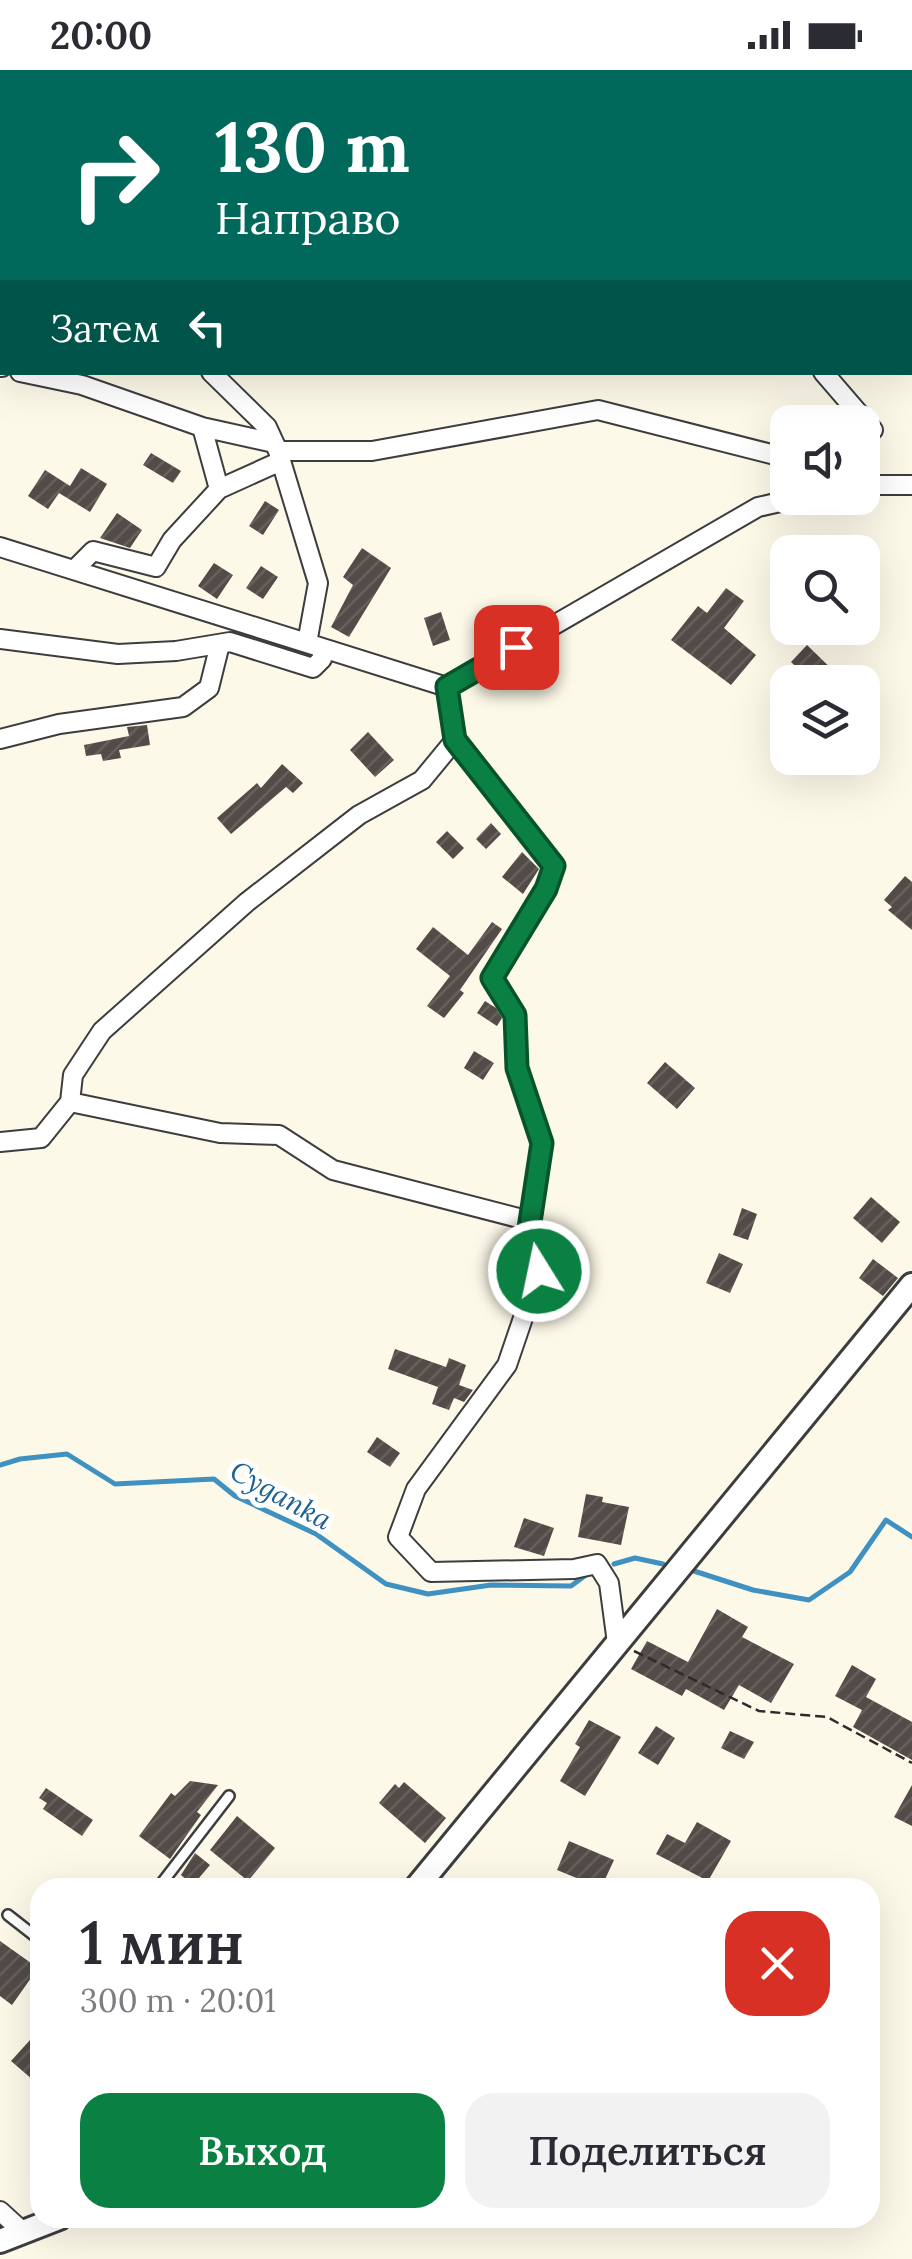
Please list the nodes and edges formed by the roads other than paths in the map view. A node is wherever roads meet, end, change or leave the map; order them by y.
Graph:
1 (34, 375) edge
2 (214, 375) edge
3 (826, 375) edge
4 (851, 405) edge
5 (202, 427) junction
6 (278, 452) junction
7 (770, 454) edge
8 (880, 485) edge
9 (912, 485) edge
10 (219, 490) junction
11 (770, 504) edge
12 (0, 546) edge
13 (74, 570) junction
14 (0, 639) edge
15 (220, 644) junction
16 (315, 646) junction
17 (447, 687) junction
18 (0, 740) edge
19 (455, 740) junction
20 (70, 1102) junction
21 (0, 1142) edge
22 (530, 1221) junction
23 (912, 1285) edge
24 (616, 1643) junction
25 (228, 1796) dead end
26 (166, 1878) edge
27 (424, 1878) edge
28 (8, 1915) dead end
29 (30, 1932) edge
30 (0, 2212) edge
31 (33, 2228) edge
32 (23, 2232) junction
33 (0, 2241) edge

1 - 5 street
2 - 6 street
3 - 4 street
5 - 6 street
5 - 10 street
6 - 7 street
6 - 10 street
6 - 16 street
8 - 9 street
10 - 13 street
11 - 17 street
12 - 13 street
13 - 16 street
14 - 15 street
15 - 16 street
15 - 18 street
16 - 17 street
17 - 19 street
19 - 20 street
19 - 22 street
20 - 21 street
20 - 22 street
22 - 24 street
23 - 24 street
24 - 27 street
25 - 26 lane
28 - 29 lane
30 - 32 street
31 - 32 street
32 - 33 street

